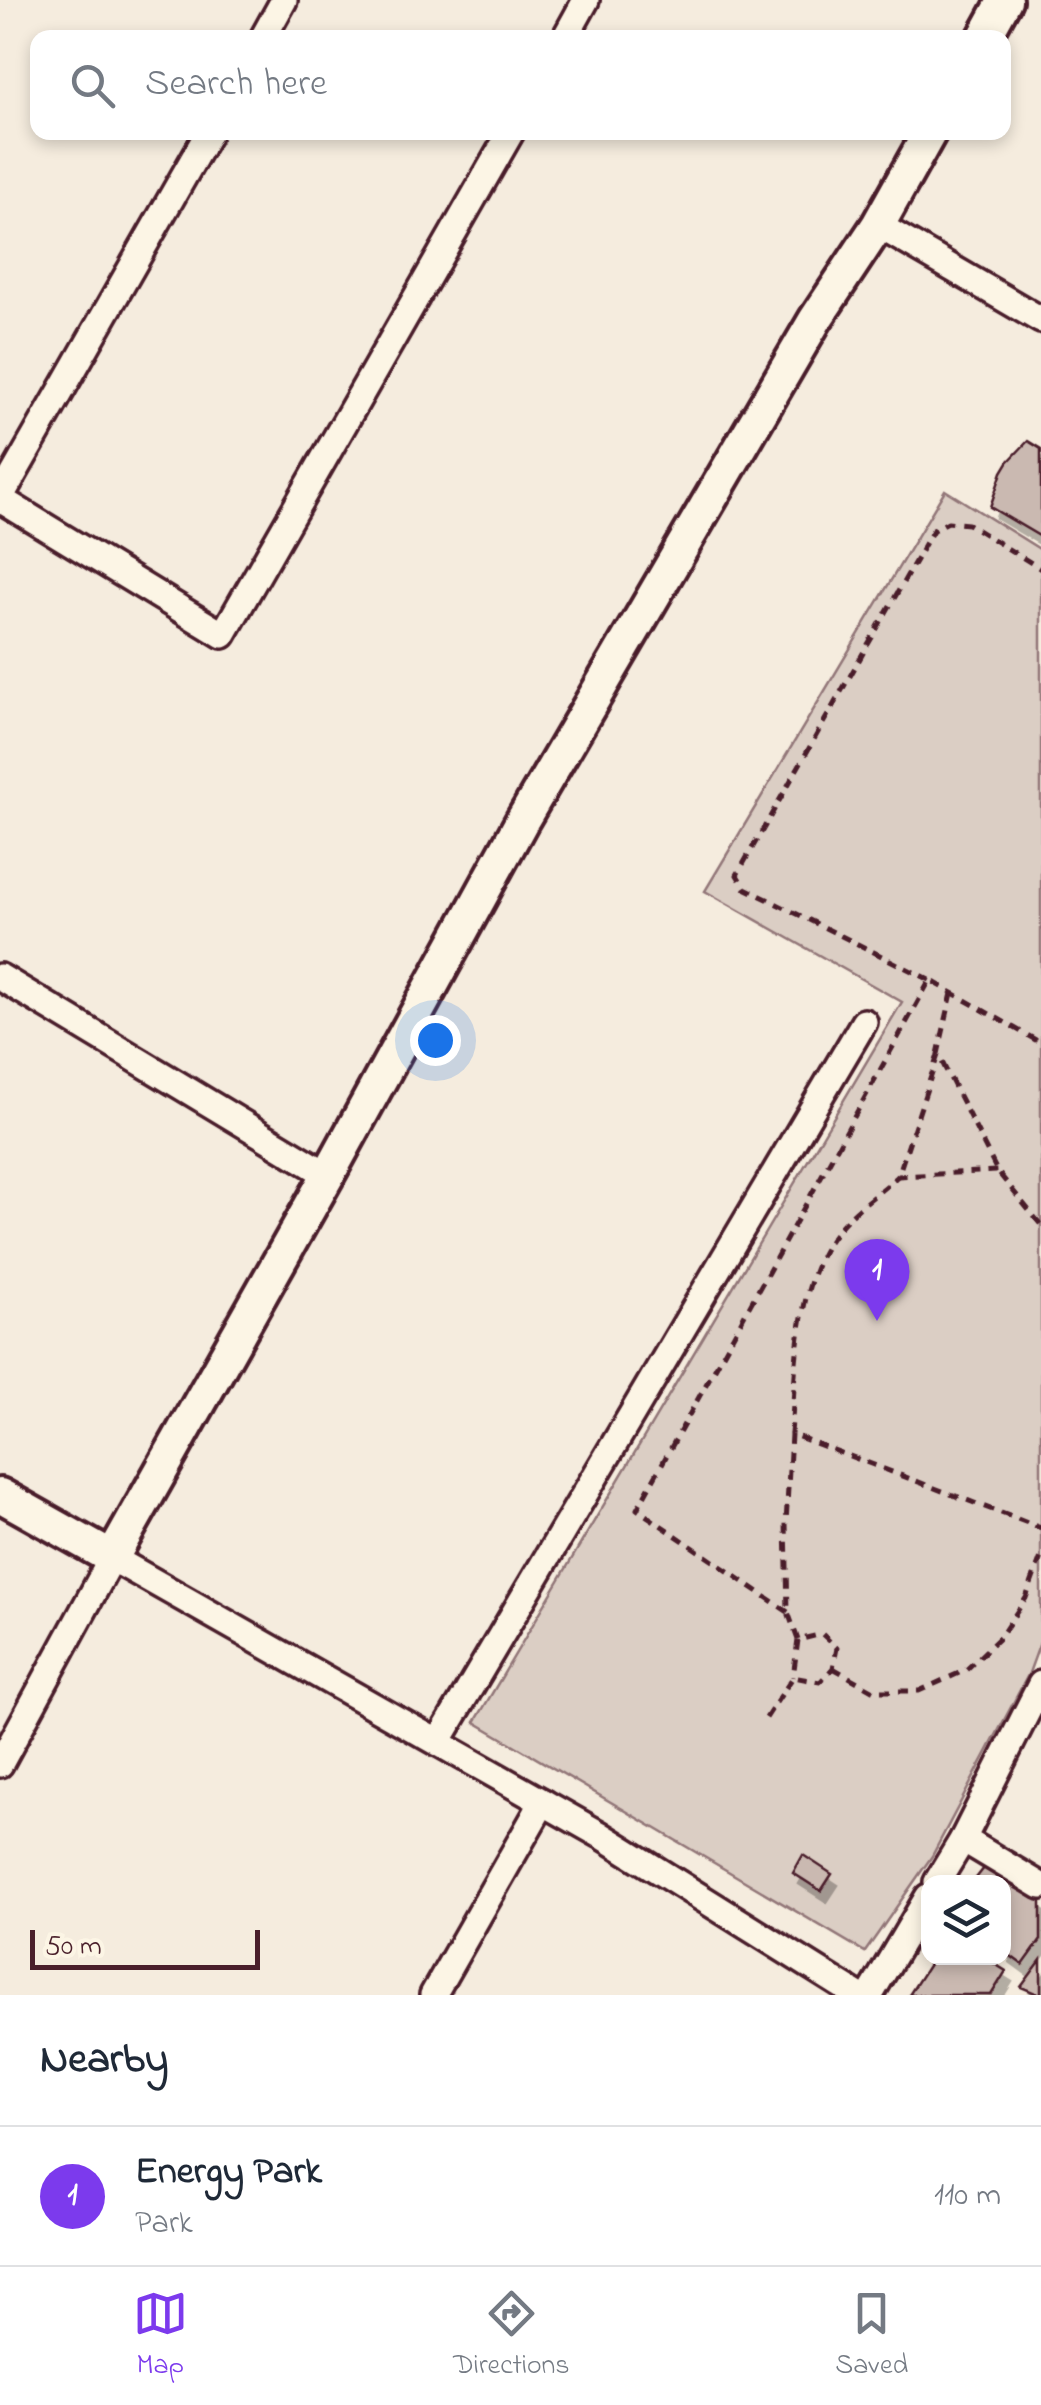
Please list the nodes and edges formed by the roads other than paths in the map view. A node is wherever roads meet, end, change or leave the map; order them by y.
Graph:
1 (284, 0) edge
2 (586, 0) edge
3 (1005, 0) edge
4 (267, 30) edge
5 (569, 30) edge
6 (988, 30) edge
7 (204, 140) edge
8 (506, 140) edge
9 (926, 140) edge
10 (878, 226) junction
11 (1041, 320) edge
12 (0, 498) edge
13 (0, 978) edge
14 (864, 1022) dead end
15 (328, 1175) junction
16 (0, 1494) edge
17 (112, 1558) junction
18 (1039, 1695) edge
19 (438, 1742) junction
20 (0, 1764) edge
21 (543, 1802) junction
22 (962, 1839) junction
23 (941, 1875) edge
24 (1041, 1886) edge
25 (921, 1909) edge
26 (433, 1995) edge
27 (857, 1995) edge
28 (870, 1995) edge

1 - 4 street
2 - 5 street
3 - 6 street
7 - 12 street
8 - 12 street
9 - 10 street
10 - 11 street
10 - 15 street
13 - 15 street
14 - 19 street
15 - 17 street
16 - 17 street
17 - 19 street
17 - 20 street
18 - 22 street
19 - 21 street
21 - 26 street
21 - 27 street
22 - 23 street
22 - 24 street
25 - 28 street

